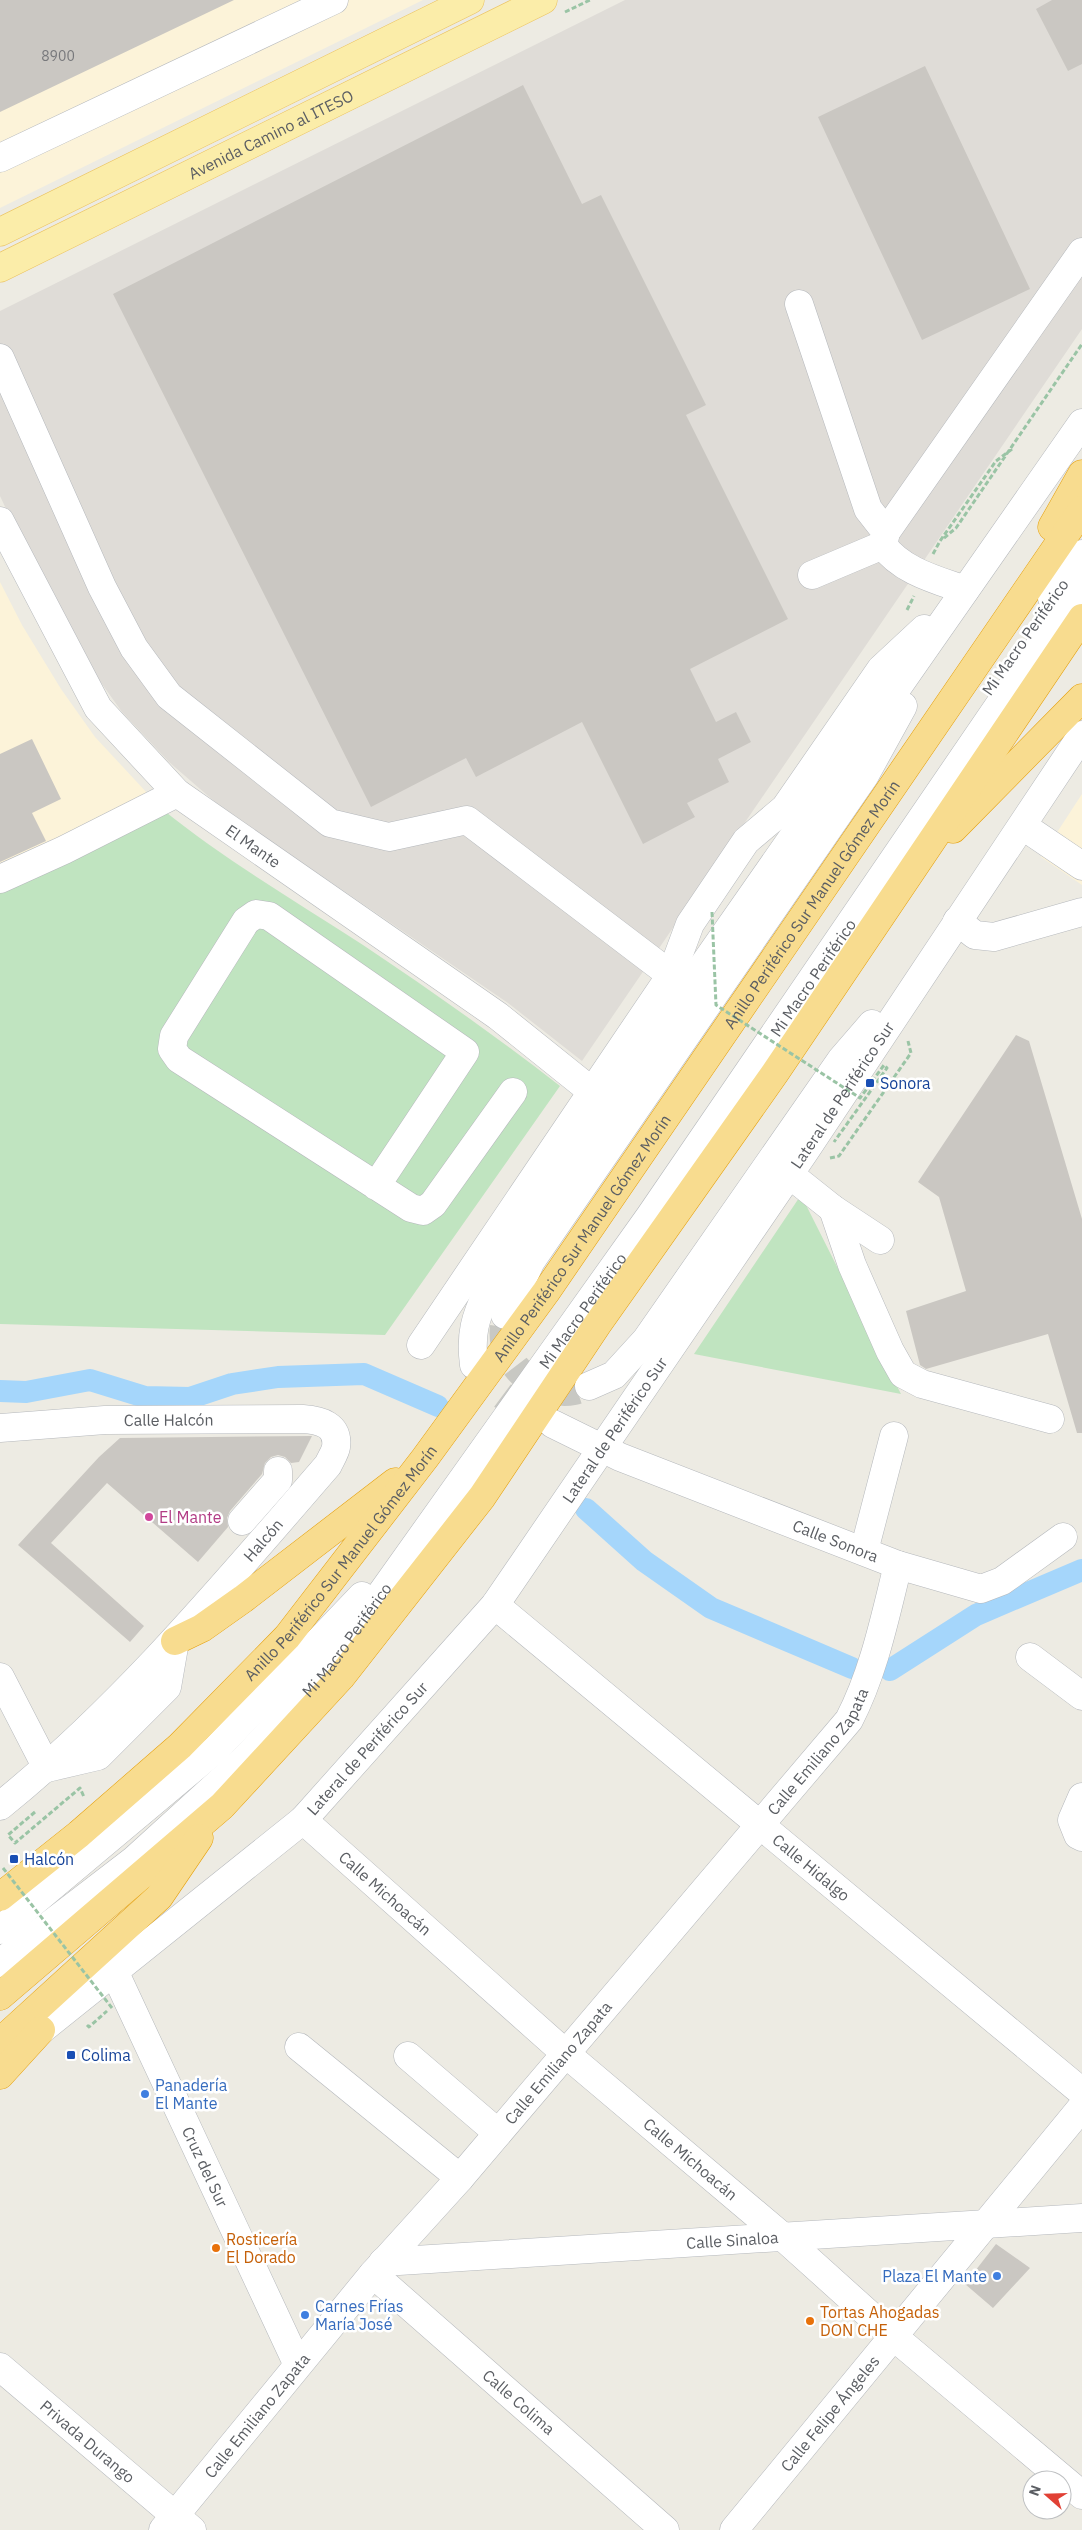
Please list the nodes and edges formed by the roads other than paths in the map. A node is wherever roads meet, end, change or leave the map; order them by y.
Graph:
1 (334, 0) edge
2 (470, 0) edge
3 (543, 0) edge
4 (0, 158) edge
5 (0, 232) edge
6 (1082, 252) edge
7 (0, 268) edge
8 (798, 304) dead end
9 (0, 358) edge
10 (1082, 423) edge
11 (1082, 474) edge
12 (1082, 510) edge
13 (0, 521) edge
14 (884, 539) junction
15 (1082, 554) edge
16 (812, 575) dead end
17 (1082, 584) edge
18 (965, 590) junction
19 (1082, 618) edge
20 (961, 688) junction
21 (1082, 698) edge
22 (1082, 736) edge
23 (177, 793) junction
24 (1023, 826) junction
25 (1082, 866) edge
26 (0, 878) edge
27 (905, 878) junction
28 (1082, 912) edge
29 (950, 933) junction
30 (671, 975) junction
31 (513, 1092) dead end
32 (594, 1093) junction
33 (789, 1174) junction
34 (376, 1186) junction
35 (833, 1209) junction
36 (880, 1240) dead end
37 (505, 1315) tunnel mouth
38 (422, 1345) dead end
39 (474, 1365) tunnel mouth
40 (588, 1386) tunnel mouth
41 (1050, 1419) dead end
42 (553, 1424) tunnel mouth
43 (0, 1428) edge
44 (333, 1430) joint
45 (894, 1436) dead end
46 (604, 1448) junction
47 (426, 1458) junction
48 (278, 1471) dead end
49 (242, 1521) dead end
50 (1063, 1537) dead end
51 (864, 1551) junction
52 (898, 1565) junction
53 (496, 1605) junction
54 (175, 1641) junction
55 (1030, 1657) dead end
56 (0, 1678) edge
57 (1082, 1696) edge
58 (47, 1768) junction
59 (0, 1806) edge
60 (222, 1806) junction
61 (303, 1820) junction
62 (759, 1823) junction
63 (0, 1897) edge
64 (0, 1930) edge
65 (0, 1963) edge
66 (114, 1971) junction
67 (0, 1996) edge
68 (41, 2030) junction
69 (0, 2042) edge
70 (299, 2047) dead end
71 (566, 2053) junction
72 (0, 2056) edge
73 (408, 2056) dead end
74 (0, 2066) edge
75 (0, 2075) edge
76 (1082, 2092) edge
77 (1082, 2107) edge
78 (498, 2133) junction
79 (460, 2178) junction
80 (1082, 2218) edge
81 (984, 2226) junction
82 (783, 2237) junction
83 (378, 2268) junction
84 (893, 2336) junction
85 (297, 2363) junction
86 (0, 2367) edge
87 (1077, 2480) edge
88 (176, 2525) edge
89 (665, 2530) edge
90 (734, 2530) edge

1 - 4 street
2 - 5 main road, Avenida Camino al ITESO
3 - 7 main road, Avenida Camino al ITESO
6 - 14 street
8 - 14 street
9 - 30 street
10 - 18 street
11 - 20 highway
12 - 20 highway, Anillo Periférico Sur Manuel Gómez Morín
13 - 23 street, El Mante
14 - 16 street
14 - 18 street
15 - 64 street, Mi Macro Periférico
17 - 65 street, Mi Macro Periférico
18 - 30 street
18 - 37 street
18 - 39 street
19 - 27 highway
20 - 47 highway, Anillo Periférico Sur Manuel Gómez Morín
21 - 27 highway
22 - 24 street, Lateral de Periférico Sur
23 - 26 street
23 - 32 street, El Mante
24 - 25 street
24 - 29 street, Lateral de Periférico Sur
27 - 60 highway
28 - 29 street
29 - 33 street, Lateral de Periférico Sur
29 - 40 street
30 - 32 street
31 - 34 street
32 - 38 street
33 - 35 street
33 - 46 street, Lateral de Periférico Sur
34 - 34 street
35 - 36 street
35 - 41 street
42 - 46 street, Calle Sonora
43 - 44 street, Calle Halcón
44 - 54 street, Halcón
45 - 51 street
46 - 51 street, Calle Sonora
46 - 53 street, Lateral de Periférico Sur
47 - 54 highway
47 - 63 highway, Anillo Periférico Sur Manuel Gómez Morín
48 - 49 street
50 - 52 street, Calle Sonora
51 - 52 street, Calle Sonora
52 - 62 street, Calle Emiliano Zapata
53 - 61 street, Lateral de Periférico Sur
53 - 62 street, Calle Hidalgo
54 - 58 street
55 - 57 street
56 - 58 street
58 - 59 street
60 - 67 highway
60 - 69 highway
61 - 66 street, Lateral de Periférico Sur
61 - 71 street, Calle Michoacán
62 - 71 street, Calle Emiliano Zapata
62 - 76 street, Calle Hidalgo
66 - 68 street, Lateral de Periférico Sur
66 - 85 street, Cruz del Sur
68 - 72 highway
68 - 74 highway
68 - 75 highway
70 - 79 street
71 - 78 street, Calle Emiliano Zapata
71 - 82 street, Calle Michoacán
73 - 78 street
77 - 81 street, Calle Felipe Ángeles
78 - 79 street, Calle Emiliano Zapata
79 - 83 street, Calle Emiliano Zapata
80 - 81 street, Calle Sinaloa
81 - 82 street, Calle Sinaloa
81 - 84 street, Calle Felipe Ángeles
82 - 83 street, Calle Sinaloa
82 - 84 street, Calle Michoacán
83 - 85 street, Calle Emiliano Zapata
83 - 89 street, Calle Colima
84 - 87 street, Calle Michoacán
84 - 90 street, Calle Felipe Ángeles
85 - 88 street, Calle Emiliano Zapata
86 - 88 street, Privada Durango

